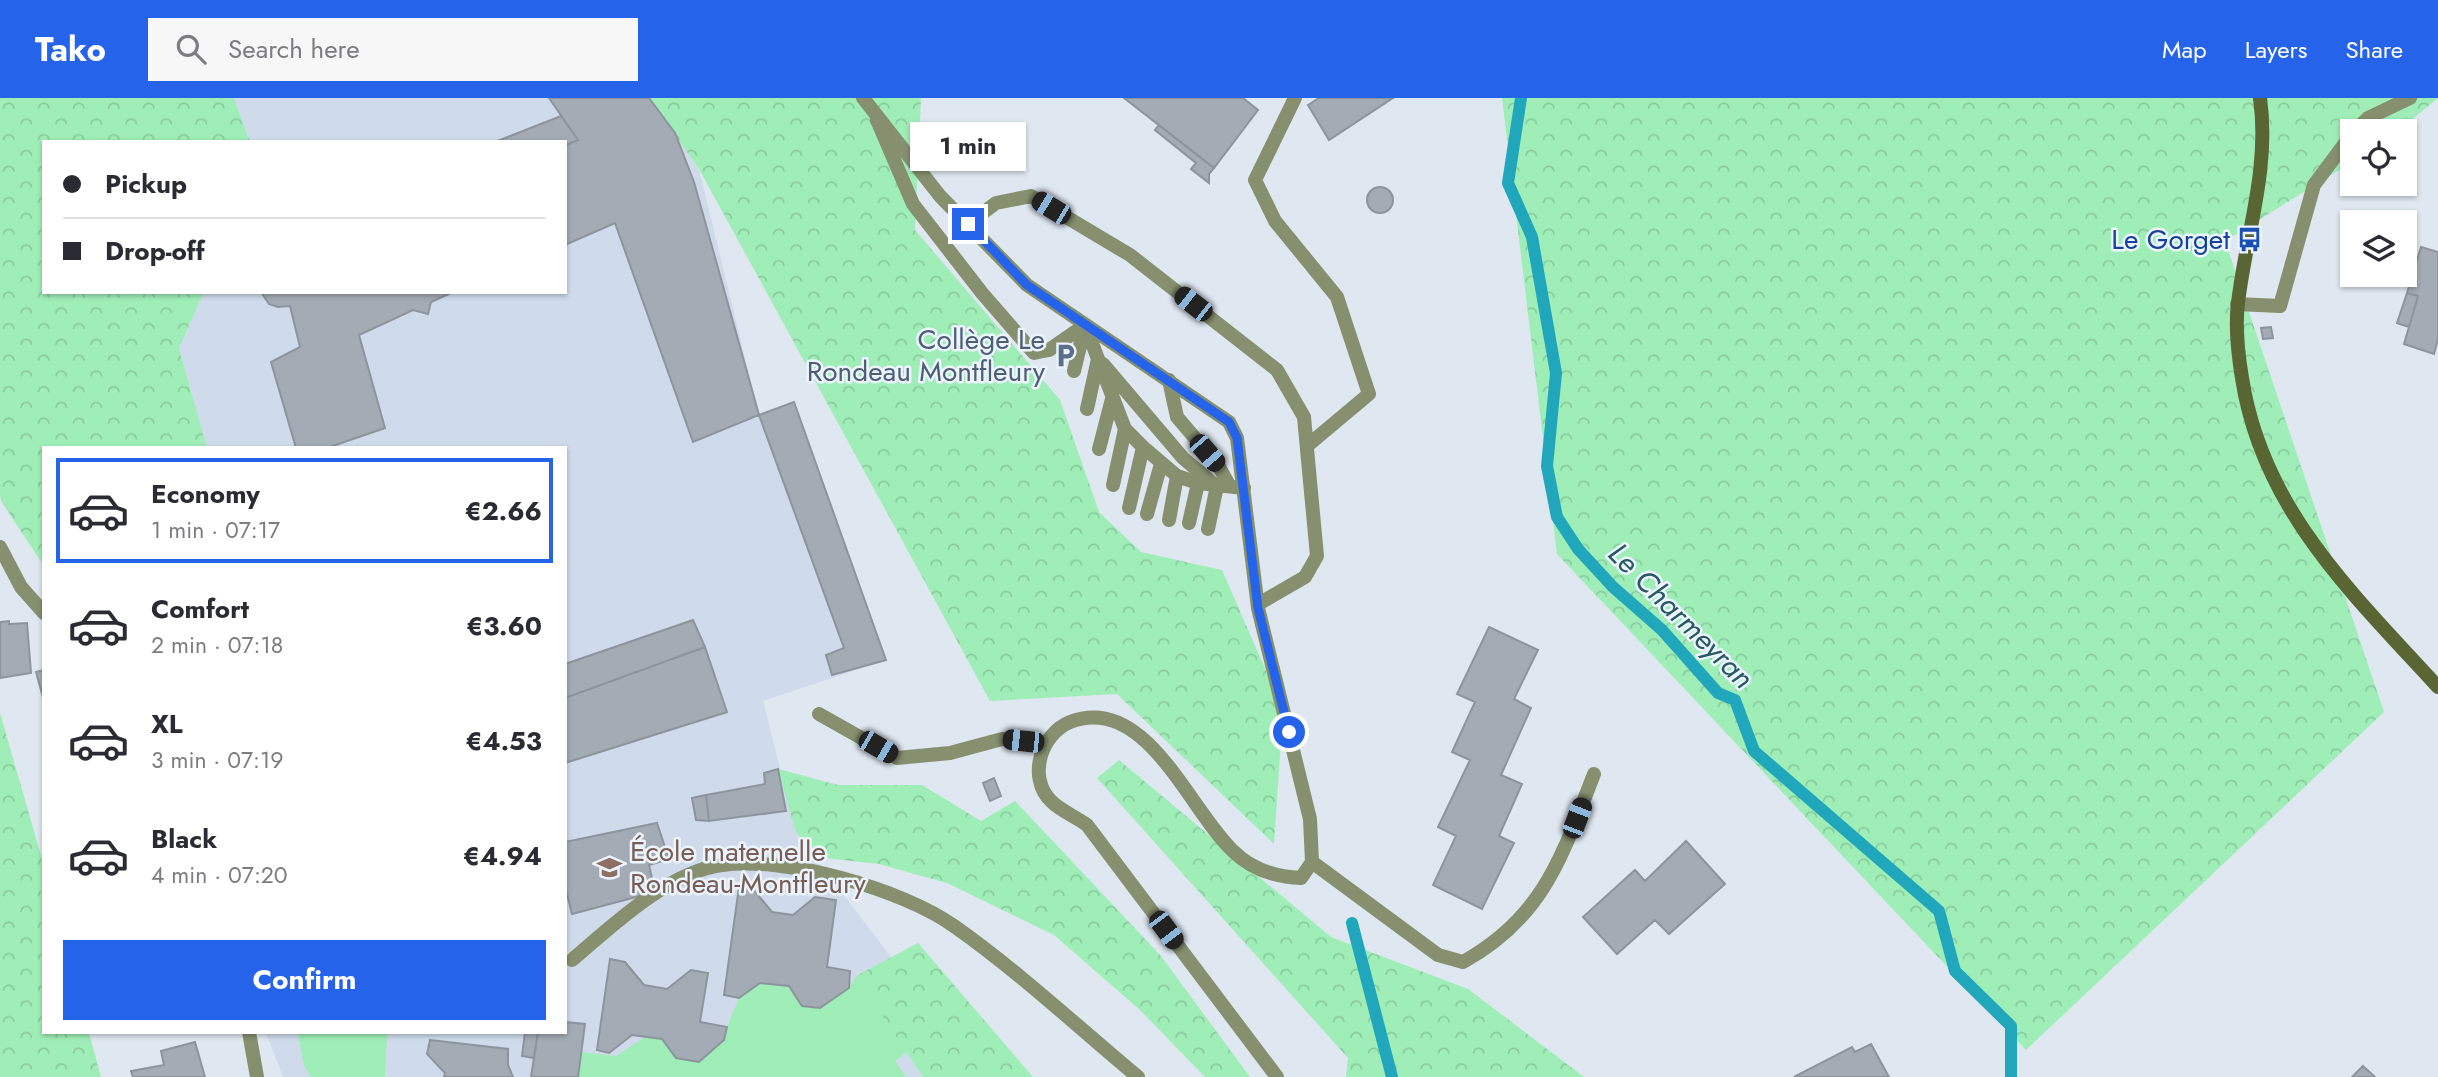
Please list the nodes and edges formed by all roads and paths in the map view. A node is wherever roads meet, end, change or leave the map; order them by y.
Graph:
1 (863, 98) edge
2 (1295, 98) edge
3 (2260, 98) edge
4 (2410, 98) edge
5 (876, 116) junction
6 (2367, 119) edge
7 (2340, 150) edge
8 (968, 224) junction
9 (2238, 304) junction
10 (1085, 324) junction
11 (1098, 358) junction
12 (1074, 371) dead end
13 (1169, 380) junction
14 (1112, 399) junction
15 (1087, 409) dead end
16 (1125, 429) junction
17 (1307, 446) junction
18 (1143, 447) junction
19 (1099, 449) dead end
20 (1161, 464) junction
21 (1177, 476) junction
22 (1198, 483) junction
23 (1113, 485) dead end
24 (1223, 486) junction
25 (1244, 488) junction
26 (1129, 508) dead end
27 (1147, 514) dead end
28 (1169, 520) dead end
29 (1189, 523) dead end
30 (1208, 529) dead end
31 (0, 547) edge
32 (1260, 603) junction
33 (42, 611) edge
34 (2438, 687) edge
35 (820, 714) dead end
36 (1045, 743) junction
37 (1594, 774) dead end
38 (1312, 862) junction
39 (572, 960) dead end
40 (249, 1034) edge
41 (257, 1077) edge
42 (1138, 1077) edge
43 (1277, 1077) edge

1 - 5 street
2 - 17 street
3 - 9 main road
4 - 6 street
5 - 8 street
5 - 10 street
7 - 9 street
8 - 10 street
8 - 17 street
9 - 34 main road
10 - 11 street
10 - 12 street
10 - 13 street
11 - 14 street
11 - 15 street
11 - 24 street
13 - 24 street
13 - 25 street
14 - 16 street
14 - 19 street
16 - 18 street
16 - 23 street
17 - 32 street
18 - 20 street
18 - 26 street
20 - 21 street
20 - 27 street
21 - 22 street
21 - 28 street
22 - 24 street
22 - 29 street
24 - 25 street
24 - 30 street
25 - 32 street
31 - 33 street
32 - 38 street
35 - 36 street
36 - 38 street
36 - 43 street
37 - 38 street
39 - 42 street
40 - 41 street

